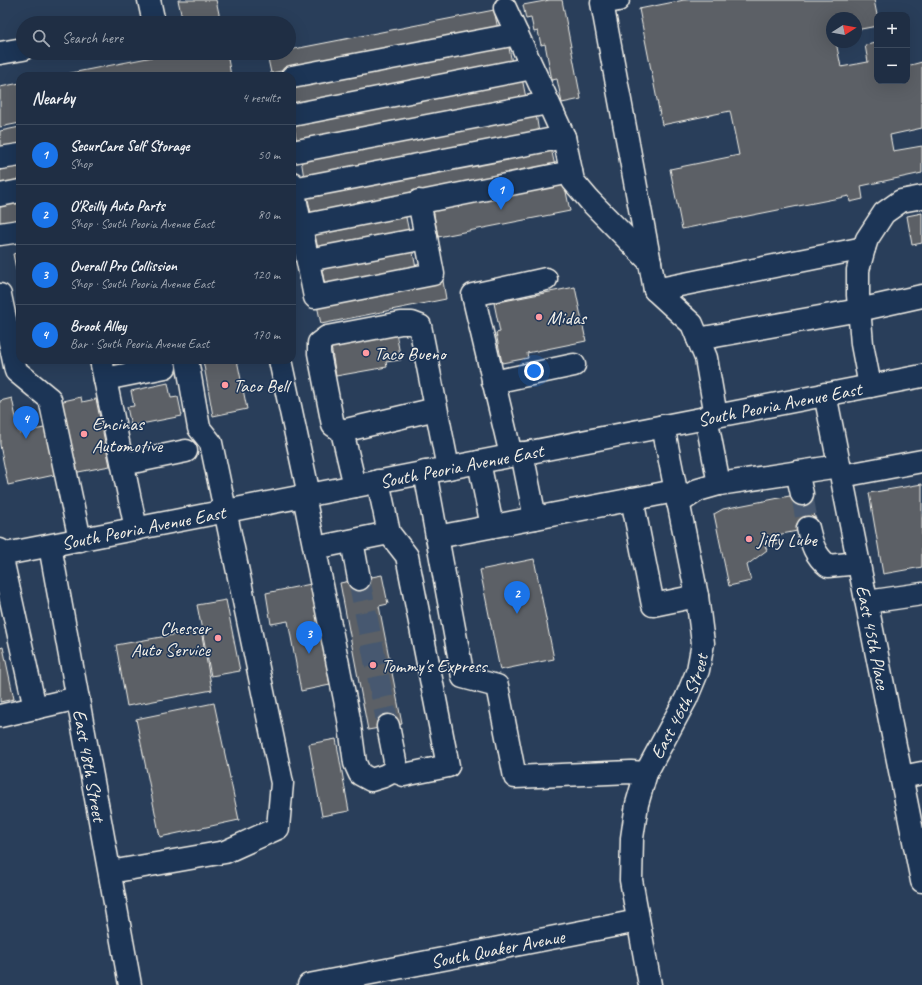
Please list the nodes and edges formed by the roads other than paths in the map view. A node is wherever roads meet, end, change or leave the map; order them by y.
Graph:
1 (149, 0) edge
2 (618, 0) edge
3 (505, 8) dead end
4 (152, 16) edge
5 (517, 34) junction
6 (16, 50) edge
7 (0, 53) edge
8 (532, 68) junction
9 (296, 76) edge
10 (548, 103) junction
11 (296, 114) edge
12 (564, 137) junction
13 (296, 151) edge
14 (16, 155) edge
15 (0, 158) edge
16 (571, 172) junction
17 (296, 185) edge
18 (16, 192) edge
19 (0, 195) edge
20 (922, 197) edge
21 (296, 201) edge
22 (419, 202) junction
23 (301, 226) junction
24 (16, 232) edge
25 (0, 234) edge
26 (426, 238) junction
27 (864, 248) junction
28 (308, 260) junction
29 (650, 262) junction
30 (546, 279) dead end
31 (655, 290) junction
32 (0, 295) edge
33 (922, 296) edge
34 (859, 310) junction
35 (698, 339) junction
36 (410, 347) dead end
37 (164, 364) edge
38 (188, 364) edge
39 (281, 364) edge
40 (574, 365) dead end
41 (103, 370) edge
42 (922, 376) edge
43 (494, 382) junction
44 (870, 386) junction
45 (825, 394) junction
46 (429, 411) junction
47 (711, 416) junction
48 (663, 426) junction
49 (342, 431) junction
50 (186, 451) dead end
51 (517, 454) junction
52 (922, 461) edge
53 (479, 462) junction
54 (123, 464) junction
55 (448, 468) junction
56 (841, 471) junction
57 (425, 472) junction
58 (797, 472) junction
59 (378, 481) junction
60 (719, 484) junction
61 (355, 486) junction
62 (802, 494) tunnel mouth
63 (306, 495) junction
64 (677, 497) junction
65 (632, 499) junction
66 (226, 511) junction
67 (535, 518) junction
68 (492, 526) junction
69 (808, 528) tunnel mouth
70 (136, 529) junction
71 (389, 533) junction
72 (437, 537) junction
73 (80, 540) junction
74 (352, 541) junction
75 (50, 546) junction
76 (315, 548) junction
77 (0, 553) edge
78 (859, 563) junction
79 (360, 579) tunnel mouth
80 (922, 594) edge
81 (697, 596) junction
82 (867, 602) junction
83 (78, 698) junction
84 (35, 708) junction
85 (0, 716) edge
86 (388, 726) tunnel mouth
87 (399, 773) junction
88 (646, 773) junction
89 (912, 775) edge
90 (110, 872) junction
91 (922, 880) edge
92 (638, 921) junction
93 (130, 985) edge
94 (309, 985) edge
95 (650, 985) edge

1 - 4 street
2 - 29 street
3 - 5 street
5 - 8 street
5 - 9 street
6 - 7 street
8 - 10 street
8 - 11 street
10 - 12 street
10 - 13 street
12 - 16 street
12 - 17 street
14 - 15 street
16 - 22 street
16 - 29 street
18 - 19 street
20 - 27 street
21 - 23 street
22 - 23 street
22 - 26 street
23 - 28 street
24 - 25 street
26 - 28 street
26 - 28 street
27 - 31 street
27 - 34 street
29 - 31 street
30 - 43 street
31 - 35 street
32 - 73 street
33 - 34 street
34 - 35 street
34 - 44 street
35 - 47 street
36 - 46 street
37 - 41 street
38 - 66 street
39 - 63 street
40 - 43 street
41 - 54 street
42 - 44 street, South Peoria Avenue East
43 - 51 street
44 - 45 street, South Peoria Avenue East
45 - 47 street, South Peoria Avenue East
45 - 56 street, East 45th Place
46 - 49 street
46 - 49 street
46 - 55 street
47 - 48 street, South Peoria Avenue East
47 - 60 street
48 - 51 street, South Peoria Avenue East
48 - 64 street, East 46th Street
49 - 61 street
50 - 54 street
51 - 53 street, South Peoria Avenue East
51 - 67 street
52 - 56 street
53 - 55 street, South Peoria Avenue East
53 - 68 street
54 - 70 street
55 - 57 street, South Peoria Avenue East
56 - 58 street
56 - 78 street, East 45th Place
57 - 59 street, South Peoria Avenue East
57 - 72 street
58 - 60 street
58 - 62 street
59 - 61 street, South Peoria Avenue East
59 - 71 street
60 - 64 street
61 - 63 street, South Peoria Avenue East
63 - 66 street, South Peoria Avenue East
63 - 76 street
64 - 65 street
64 - 81 street, East 46th Street
65 - 67 street
65 - 81 street
66 - 70 street, South Peoria Avenue East
66 - 90 street
67 - 68 street
68 - 72 street
69 - 78 street
70 - 73 street, South Peoria Avenue East
71 - 74 street
71 - 87 street
72 - 88 street
73 - 75 street, South Peoria Avenue East
74 - 76 street
74 - 79 street
75 - 77 street, South Peoria Avenue East
75 - 83 street, East 48th Street
76 - 87 street
77 - 84 street
78 - 82 street, East 45th Place
80 - 82 street
81 - 88 street, East 46th Street
82 - 89 street, East 45th Place
83 - 84 street
83 - 90 street, East 48th Street
84 - 85 street
86 - 87 street
88 - 92 street, East 46th Street
89 - 91 street, East 45th Place
90 - 93 street, East 48th Street
92 - 94 street, South Quaker Avenue
92 - 95 street, East 46th Street

